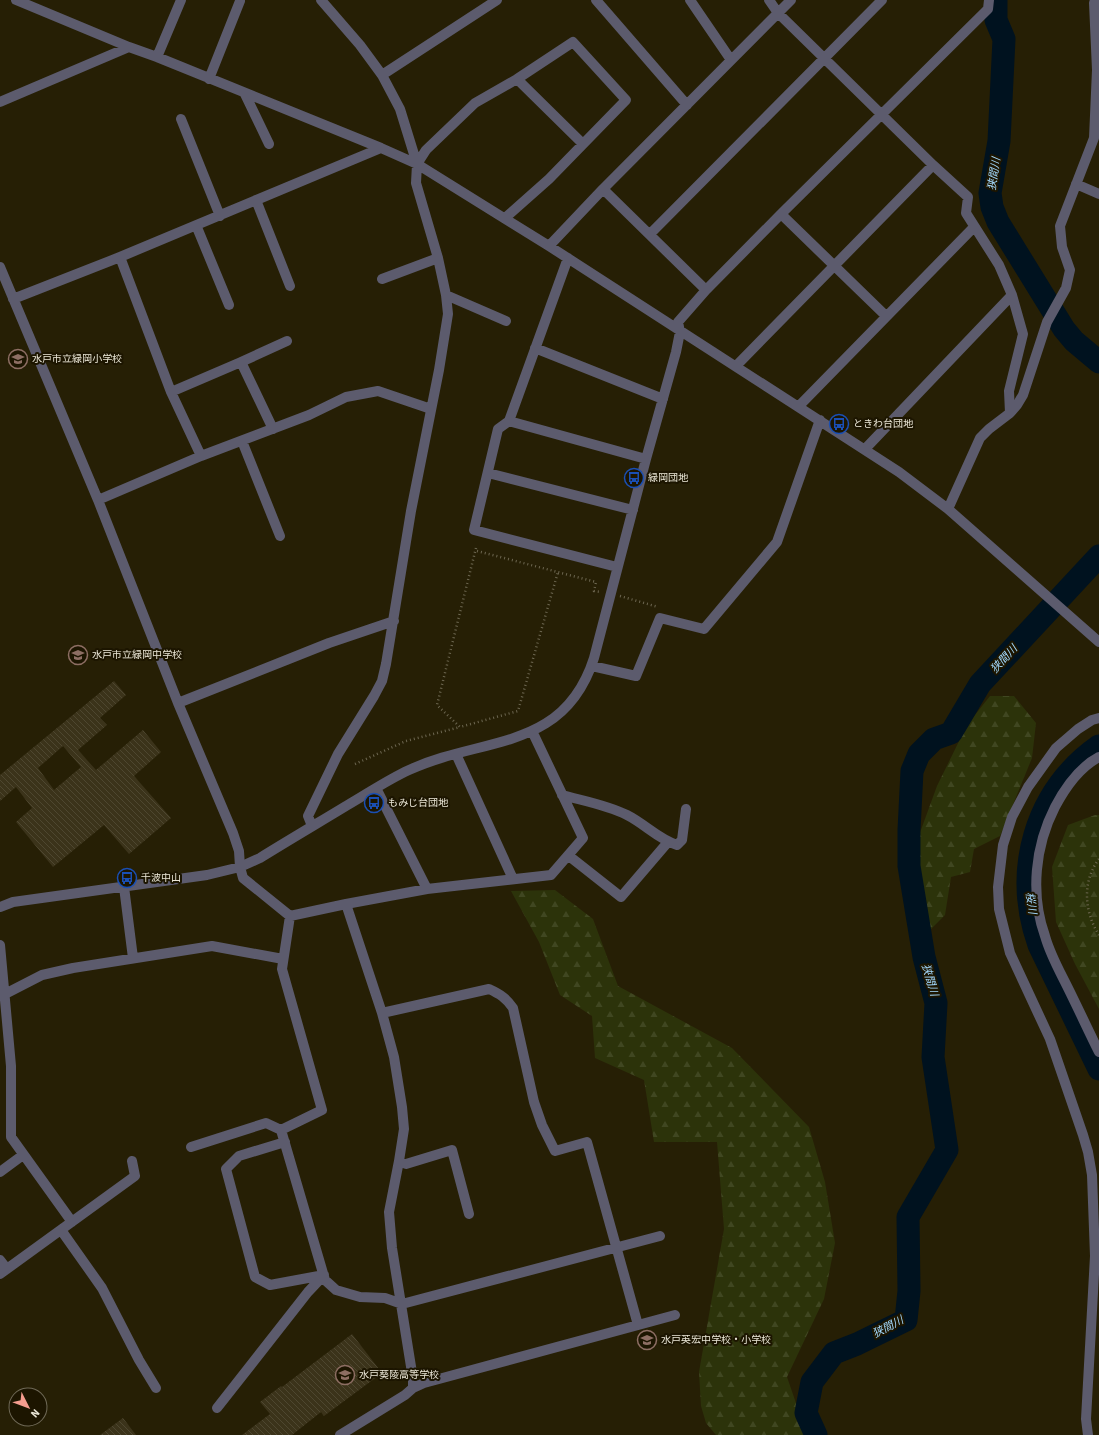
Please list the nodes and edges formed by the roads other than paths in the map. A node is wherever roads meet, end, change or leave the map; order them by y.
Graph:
1 (16, 0) edge
2 (181, 0) edge
3 (321, 0) edge
4 (497, 0) edge
5 (596, 0) edge
6 (690, 0) edge
7 (770, 0) edge
8 (791, 0) edge
9 (882, 0) edge
10 (988, 0) edge
11 (240, 2) dead end
12 (1096, 2) edge
13 (778, 13) junction
14 (129, 47) junction
15 (157, 57) junction
16 (825, 58) junction
17 (731, 60) junction
18 (382, 75) junction
19 (209, 79) junction
20 (517, 79) junction
21 (245, 94) junction
22 (0, 102) edge
23 (687, 104) junction
24 (882, 114) junction
25 (181, 119) dead end
26 (269, 144) dead end
27 (583, 144) junction
28 (381, 148) junction
29 (417, 164) junction
30 (933, 165) junction
31 (1076, 184) junction
32 (603, 189) junction
33 (1099, 194) edge
34 (256, 200) junction
35 (781, 214) junction
36 (220, 216) junction
37 (505, 218) junction
38 (196, 226) junction
39 (974, 227) junction
40 (650, 234) junction
41 (549, 246) junction
42 (120, 257) junction
43 (438, 258) junction
44 (568, 258) junction
45 (835, 266) junction
46 (0, 267) edge
47 (382, 279) dead end
48 (290, 286) dead end
49 (706, 290) junction
50 (446, 295) junction
51 (1012, 295) junction
52 (13, 299) junction
53 (229, 305) dead end
54 (886, 316) junction
55 (506, 321) dead end
56 (680, 332) junction
57 (287, 341) dead end
58 (535, 348) junction
59 (241, 362) junction
60 (736, 366) junction
61 (171, 392) junction
62 (663, 400) junction
63 (798, 406) junction
64 (431, 410) junction
65 (1010, 413) junction
66 (820, 420) junction
67 (509, 421) junction
68 (273, 429) junction
69 (242, 441) junction
70 (865, 449) junction
71 (201, 456) junction
72 (646, 459) junction
73 (488, 473) junction
74 (98, 500) junction
75 (633, 510) junction
76 (948, 510) junction
77 (280, 536) dead end
78 (618, 567) junction
79 (394, 621) junction
80 (1099, 642) edge
81 (592, 666) junction
82 (178, 703) junction
83 (1099, 718) edge
84 (532, 731) junction
85 (456, 754) junction
86 (1099, 757) edge
87 (376, 788) junction
88 (562, 795) junction
89 (686, 809) dead end
90 (312, 826) junction
91 (668, 842) junction
92 (569, 856) junction
93 (240, 867) junction
94 (513, 879) junction
95 (124, 886) junction
96 (427, 889) junction
97 (346, 904) junction
98 (0, 907) edge
99 (290, 916) junction
100 (0, 945) edge
101 (133, 958) junction
102 (283, 959) junction
103 (4, 994) junction
104 (382, 1013) junction
105 (1099, 1052) edge
106 (281, 1130) junction
107 (285, 1142) junction
108 (191, 1147) dead end
109 (23, 1155) junction
110 (399, 1161) junction
111 (132, 1162) dead end
112 (0, 1172) edge
113 (469, 1214) dead end
114 (72, 1222) junction
115 (61, 1230) junction
116 (660, 1236) dead end
117 (616, 1247) junction
118 (0, 1260) edge
119 (3, 1272) edge
120 (324, 1275) junction
121 (402, 1304) junction
122 (675, 1315) dead end
123 (638, 1325) junction
124 (156, 1388) dead end
125 (413, 1388) junction
126 (217, 1408) dead end
127 (340, 1435) edge
128 (1088, 1435) edge

1 - 14 street
2 - 15 street
3 - 18 street
4 - 18 street
5 - 23 street
6 - 17 street
7 - 13 street
8 - 13 street
9 - 16 street
10 - 24 street
11 - 19 street
12 - 31 street
13 - 16 street
13 - 17 street
14 - 15 street
14 - 22 street
15 - 19 street
16 - 24 street
16 - 40 street
17 - 23 street
18 - 29 street
19 - 21 street
20 - 27 street
20 - 27 street
20 - 29 street
21 - 26 street
21 - 28 street
23 - 32 street
24 - 30 street
24 - 35 street
25 - 36 street
27 - 37 street
28 - 29 street
28 - 34 street
29 - 37 street
29 - 43 street
30 - 39 street
30 - 45 street
31 - 33 street
31 - 65 street
32 - 40 street
32 - 41 street
34 - 36 street
34 - 48 street
35 - 45 street
35 - 49 street
36 - 38 street
37 - 41 street
38 - 42 street
38 - 53 street
39 - 51 street
39 - 54 street
40 - 49 street
41 - 44 street
42 - 52 street
42 - 61 street
43 - 47 street
43 - 50 street
44 - 56 street
44 - 58 street
45 - 54 street
45 - 60 street
46 - 52 street
49 - 56 street
50 - 55 street
50 - 64 street
51 - 65 street
51 - 70 street
52 - 74 street
54 - 63 street
56 - 60 street
56 - 62 street
57 - 59 street
58 - 62 street
58 - 67 street
59 - 61 street
59 - 68 street
60 - 63 street
61 - 71 street
62 - 72 street
63 - 66 street
64 - 68 street
64 - 79 street
65 - 76 street
66 - 70 street
66 - 81 street
67 - 72 street
67 - 73 street
68 - 69 street
69 - 71 street
69 - 77 street
70 - 76 street
71 - 74 street
72 - 75 street
73 - 75 street
73 - 78 street
74 - 82 street
75 - 78 street
76 - 80 street
78 - 81 street
79 - 82 street
79 - 90 street
81 - 84 street
82 - 93 street
83 - 128 street
84 - 85 street
84 - 88 street
85 - 87 street
85 - 94 street
86 - 105 street
87 - 90 street
87 - 96 street
88 - 91 street
88 - 92 street
89 - 91 street
90 - 93 street
91 - 92 street
92 - 94 street
93 - 95 street
93 - 99 street
94 - 96 street
95 - 98 street
95 - 101 street
96 - 97 street
97 - 99 street
97 - 104 street
99 - 102 street
100 - 103 street
101 - 102 street
101 - 103 street
102 - 106 street
103 - 109 street
104 - 110 street
104 - 117 street
106 - 107 street
106 - 108 street
107 - 120 street
107 - 120 street
109 - 112 street
109 - 114 street
110 - 113 street
110 - 121 street
111 - 114 street
114 - 115 street
115 - 119 street
115 - 124 street
116 - 117 street
117 - 121 street
117 - 123 street
118 - 119 street
120 - 121 street
120 - 126 street
121 - 125 street
122 - 123 street
123 - 125 street
125 - 127 street

